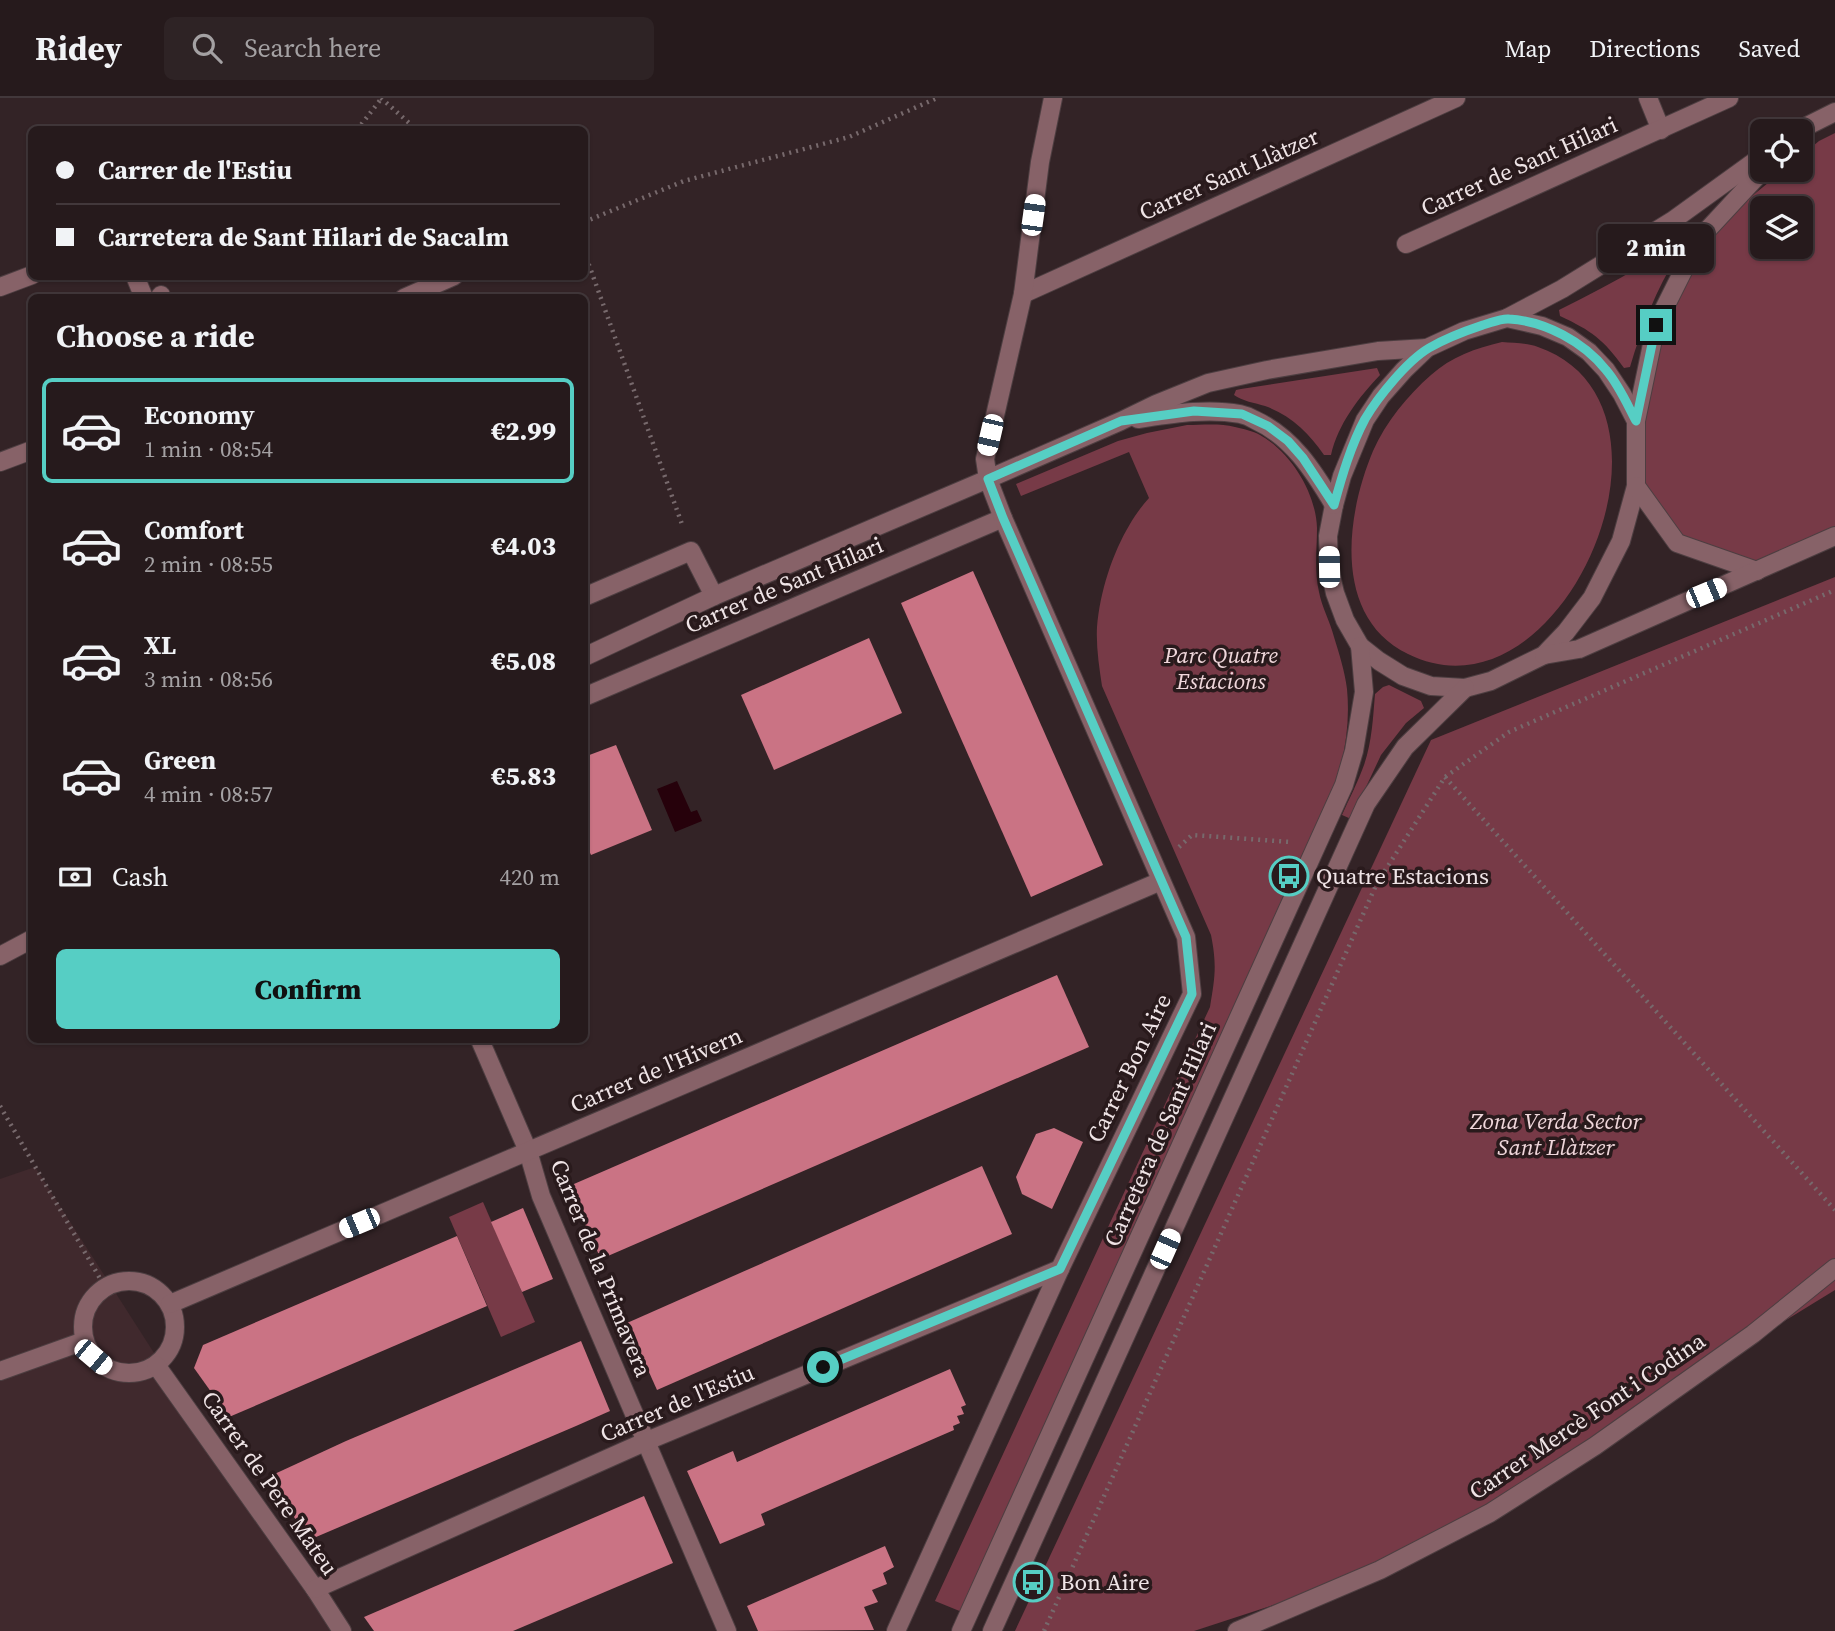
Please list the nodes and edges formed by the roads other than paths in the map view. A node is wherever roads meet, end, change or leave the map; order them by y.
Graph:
1 (1053, 98) edge
2 (1456, 98) edge
3 (1648, 98) edge
4 (1728, 98) edge
5 (1835, 112) edge
6 (1813, 123) edge
7 (1661, 130) junction
8 (1750, 165) edge
9 (1752, 182) edge
10 (1406, 244) dead end
11 (28, 276) edge
12 (139, 280) edge
13 (445, 280) edge
14 (0, 287) edge
15 (152, 294) edge
16 (413, 294) edge
17 (1023, 294) junction
18 (1507, 318) junction
19 (1427, 348) junction
20 (1121, 421) junction
21 (1636, 421) junction
22 (28, 452) edge
23 (0, 462) edge
24 (988, 479) junction
25 (1636, 486) junction
26 (1334, 505) junction
27 (1003, 518) junction
28 (1835, 536) edge
29 (1757, 571) junction
30 (588, 595) edge
31 (714, 596) junction
32 (1360, 646) junction
33 (588, 655) edge
34 (1544, 655) junction
35 (1465, 688) junction
36 (588, 695) edge
37 (1161, 881) junction
38 (28, 941) edge
39 (0, 956) edge
40 (481, 1043) edge
41 (528, 1151) junction
42 (1835, 1268) edge
43 (1060, 1269) junction
44 (170, 1304) junction
45 (85, 1341) junction
46 (156, 1365) junction
47 (0, 1371) edge
48 (647, 1441) junction
49 (315, 1589) junction
50 (342, 1631) edge
51 (727, 1631) edge
52 (896, 1631) edge
53 (961, 1631) edge
54 (992, 1631) edge
55 (1237, 1631) edge

1 - 17 street
2 - 17 street, Carrer Sant Llàtzer
3 - 7 street
4 - 7 street, Carrer de Sant Hilari
5 - 6 street
7 - 10 street, Carrer de Sant Hilari
8 - 18 street
9 - 21 street
11 - 14 street
12 - 15 street
13 - 16 street
17 - 24 street
18 - 19 street
18 - 21 street
19 - 20 street
19 - 26 street
20 - 24 street
20 - 26 street
21 - 25 street
22 - 23 street
24 - 27 street, Carrer Bon Aire
24 - 31 street
25 - 29 street
25 - 34 street
26 - 32 street
27 - 36 street, Carrer de Sant Hilari
27 - 37 street, Carrer Bon Aire
28 - 29 street
29 - 34 street
30 - 31 street
31 - 33 street
32 - 35 street
32 - 53 street, Carretera de Sant Hilari
34 - 35 street
35 - 54 street
37 - 41 street, Carrer de l'Hivern
37 - 43 street, Carrer Bon Aire
38 - 39 street
40 - 41 street, Carrer de la Primavera
41 - 44 street, Carrer de l'Hivern
41 - 48 street, Carrer de la Primavera
42 - 55 street, Carrer Mercè Font i Codina
43 - 48 street, Carrer de l'Estiu
43 - 52 street, Carrer Bon Aire
44 - 45 street
44 - 46 street
45 - 46 street
45 - 47 street
46 - 49 street, Carrer de Pere Mateu
48 - 49 street, Carrer de l'Estiu
48 - 51 street, Carrer de la Primavera
49 - 50 street, Carrer de Pere Mateu

